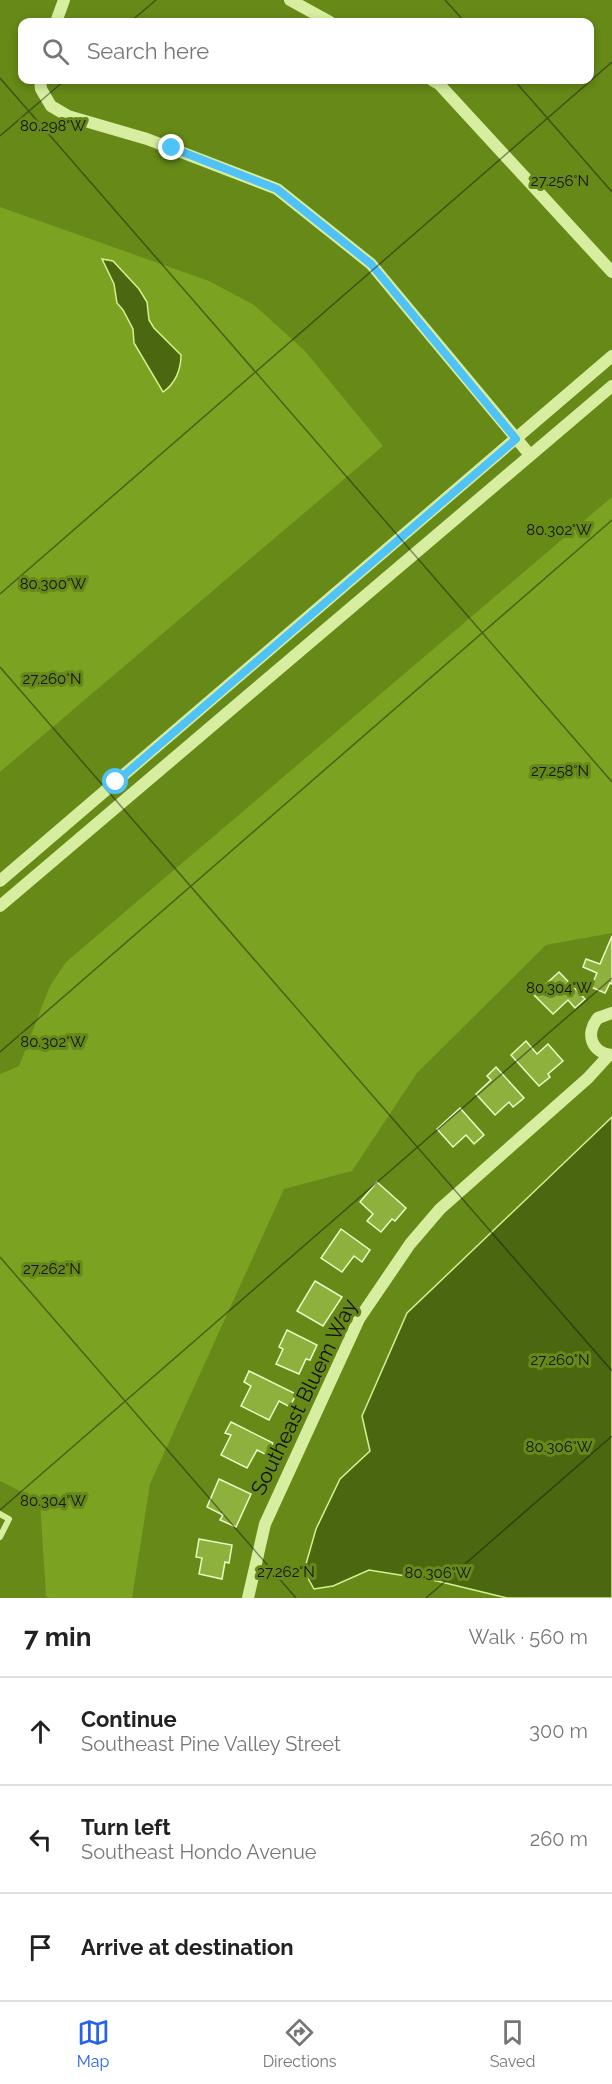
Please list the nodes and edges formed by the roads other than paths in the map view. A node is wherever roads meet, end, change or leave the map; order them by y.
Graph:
1 (64, 0) edge
2 (290, 0) edge
3 (57, 18) edge
4 (323, 18) edge
5 (40, 84) edge
6 (439, 84) edge
7 (612, 273) edge
8 (612, 356) edge
9 (612, 386) edge
10 (516, 439) junction
11 (530, 455) junction
12 (354, 578) junction
13 (367, 593) junction
14 (195, 714) junction
15 (208, 728) junction
16 (30, 856) junction
17 (45, 867) junction
18 (0, 881) edge
19 (0, 906) edge
20 (612, 1013) edge
21 (610, 1055) edge
22 (0, 1514) edge
23 (0, 1537) edge
24 (248, 1598) edge

1 - 3 street
2 - 4 street
5 - 10 street
6 - 7 street
8 - 10 street
9 - 11 street
10 - 11 street
10 - 12 street
11 - 13 street
12 - 13 street
12 - 14 street
13 - 15 street
14 - 15 street
14 - 16 street
15 - 17 street
16 - 17 street
16 - 18 street
17 - 19 street
20 - 21 street, Southeast Bluem Way
21 - 24 street, Southeast Bluem Way
22 - 23 lane

